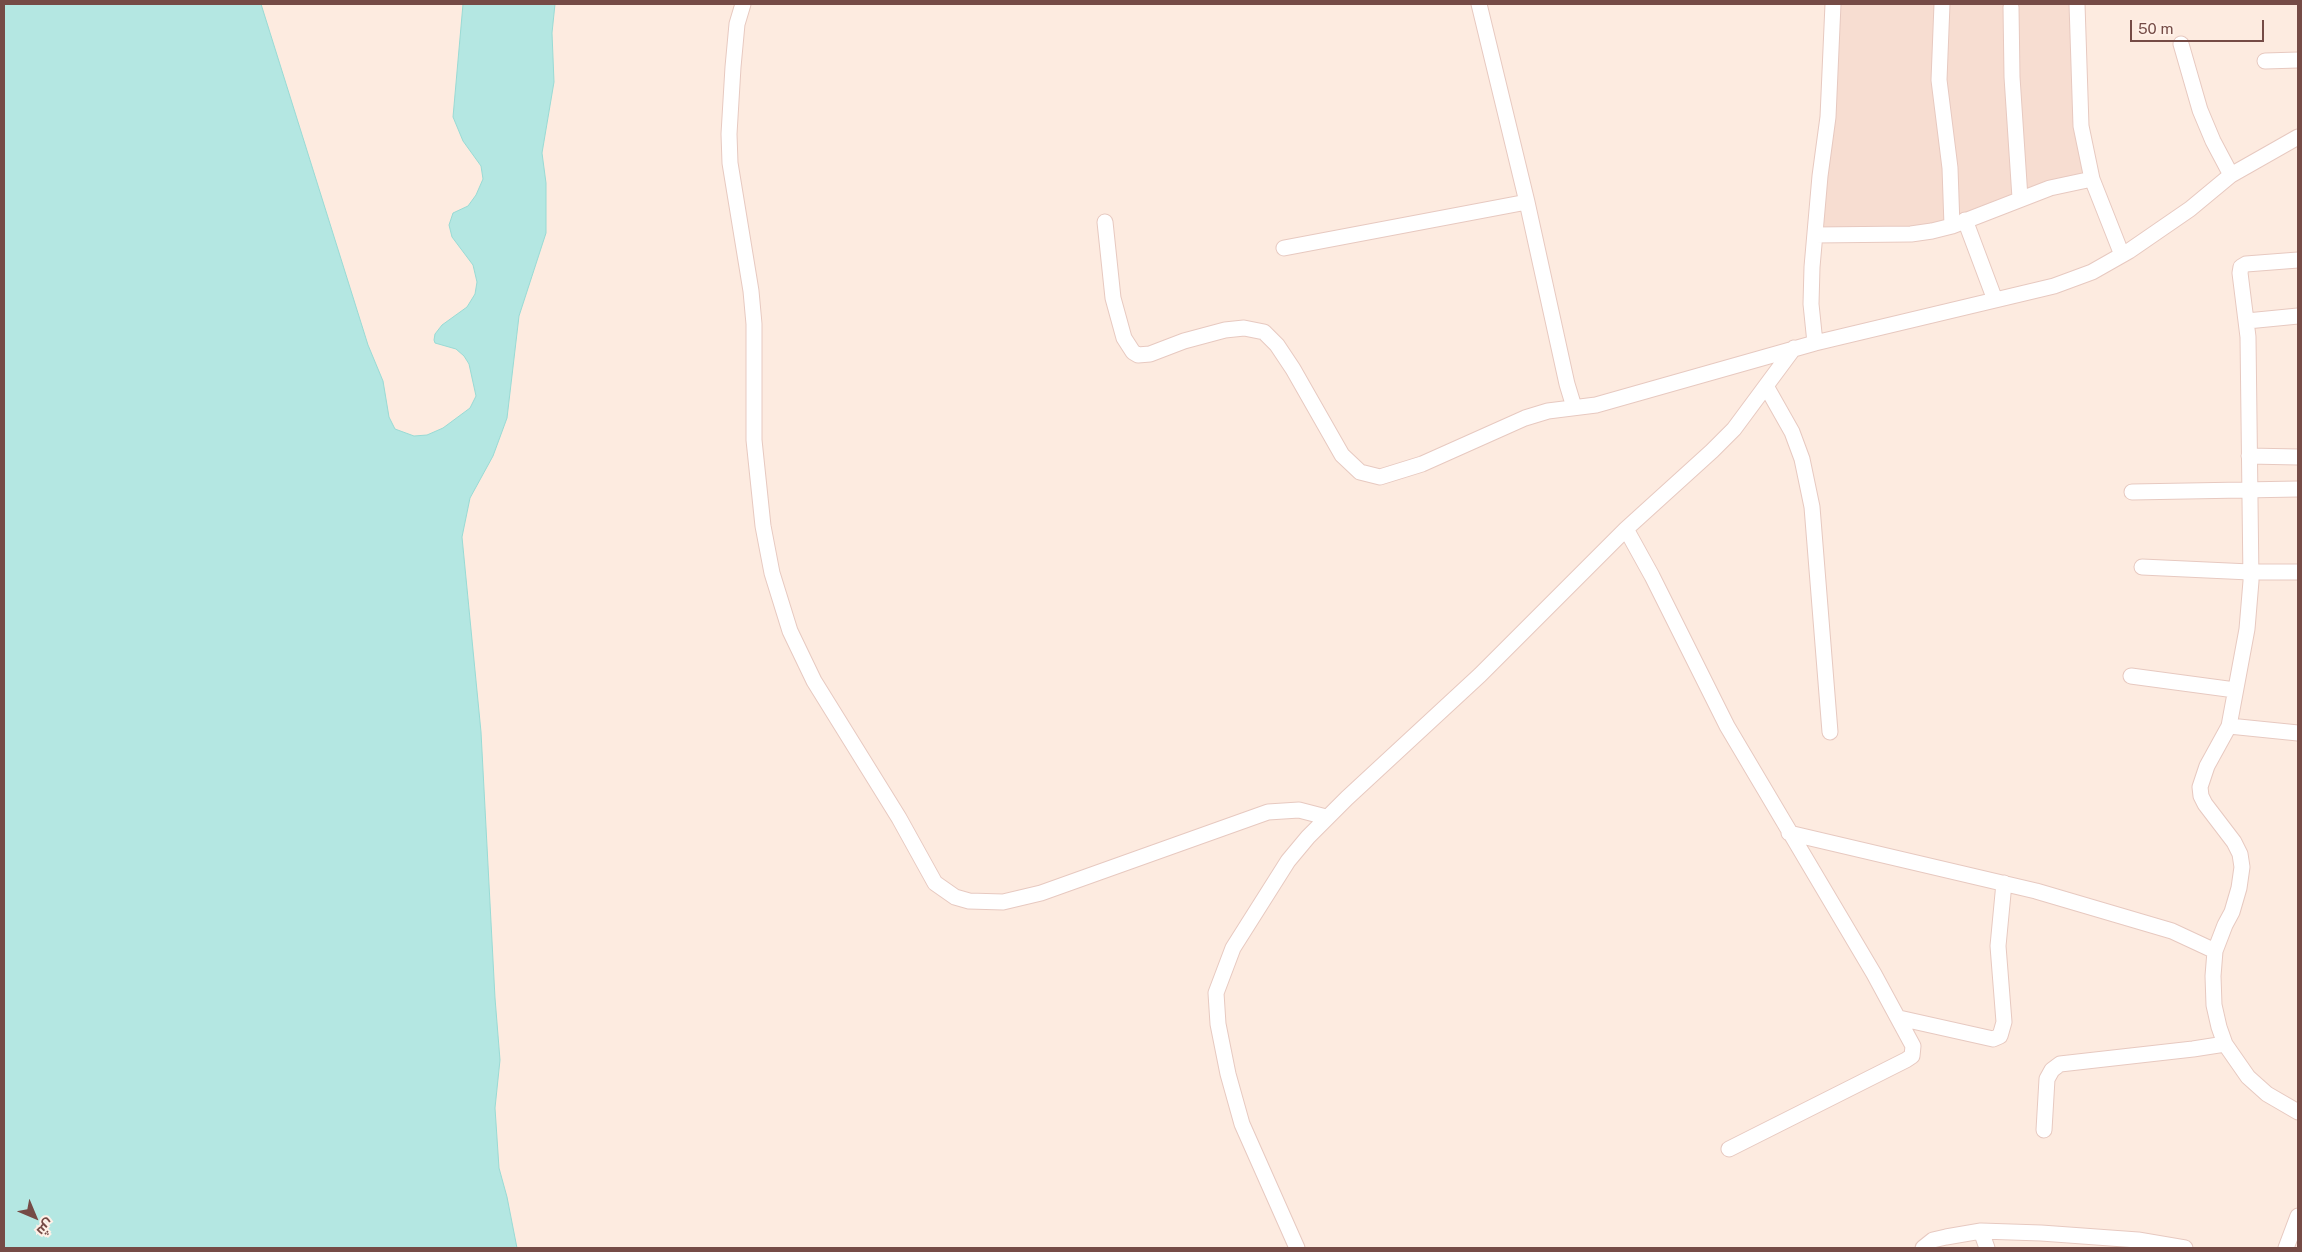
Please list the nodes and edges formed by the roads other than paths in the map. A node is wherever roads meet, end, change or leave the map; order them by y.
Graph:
1 (744, 4) edge
2 (1479, 4) edge
3 (1833, 4) edge
4 (1942, 4) edge
5 (2077, 4) edge
6 (2010, 7) dead end
7 (2181, 44) dead end
8 (2298, 60) edge
9 (2265, 61) dead end
10 (2298, 137) edge
11 (2231, 175) junction
12 (2092, 179) junction
13 (2020, 198) junction
14 (1527, 202) junction
15 (1105, 222) dead end
16 (1958, 223) junction
17 (1815, 235) junction
18 (1284, 248) dead end
19 (2122, 255) junction
20 (2298, 260) edge
21 (1995, 300) junction
22 (2298, 316) edge
23 (2247, 321) junction
24 (1815, 343) junction
25 (1794, 348) junction
26 (1766, 386) junction
27 (1574, 407) junction
28 (2249, 456) junction
29 (2298, 457) edge
30 (2298, 488) edge
31 (2249, 490) junction
32 (2132, 492) dead end
33 (1626, 529) junction
34 (2142, 567) dead end
35 (2250, 572) junction
36 (2298, 572) edge
37 (2132, 676) dead end
38 (2235, 690) junction
39 (2229, 726) junction
40 (1830, 732) dead end
41 (2298, 733) edge
42 (1326, 817) junction
43 (1789, 833) junction
44 (2004, 883) junction
45 (2215, 951) junction
46 (1899, 1018) junction
47 (2226, 1044) junction
48 (2298, 1112) edge
49 (2044, 1130) dead end
50 (1729, 1149) dead end
51 (2298, 1216) edge
52 (1981, 1231) junction
53 (1297, 1248) edge
54 (1923, 1248) edge
55 (1987, 1248) edge
56 (2185, 1248) edge
57 (2286, 1248) edge

1 - 42 street
2 - 14 street
3 - 17 street
4 - 16 street
5 - 12 street
6 - 13 street
7 - 11 street
8 - 9 street
10 - 11 street
11 - 19 street
12 - 13 street
12 - 19 street
13 - 16 street
14 - 18 street
14 - 27 street
15 - 27 street
16 - 17 street
16 - 21 street
17 - 24 street
19 - 21 street
20 - 23 street
21 - 24 street
22 - 23 street
23 - 28 street
24 - 25 street
25 - 26 street
25 - 27 street
26 - 33 street
26 - 40 street
28 - 29 street
28 - 31 street
30 - 31 street
31 - 32 street
31 - 35 street
33 - 42 street
33 - 43 street
34 - 35 street
35 - 36 street
35 - 38 street
37 - 38 street
38 - 39 street
39 - 41 street
39 - 45 street
42 - 53 street
43 - 44 street
43 - 46 street
44 - 45 street
44 - 46 street
45 - 47 street
46 - 50 street
47 - 48 street
47 - 49 street
51 - 57 street
52 - 54 street
52 - 55 street
52 - 56 street

